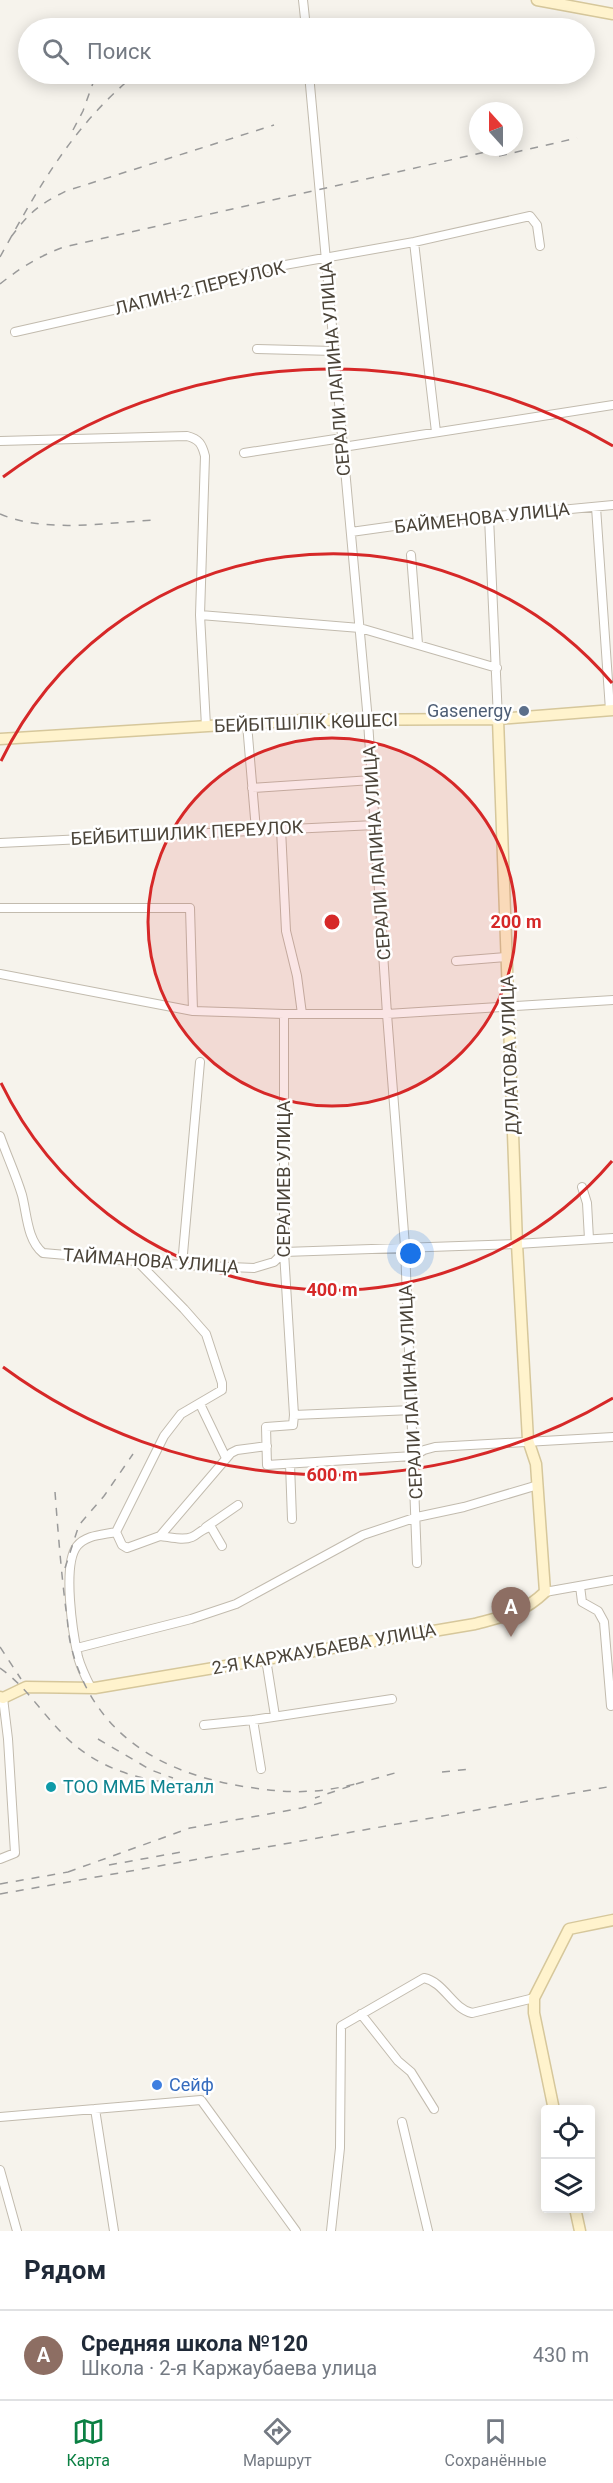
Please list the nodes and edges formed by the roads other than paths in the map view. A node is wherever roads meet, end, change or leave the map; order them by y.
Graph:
1 (303, 0) edge
2 (537, 0) edge
3 (613, 14) edge
4 (305, 18) edge
5 (310, 84) edge
6 (414, 242) junction
7 (540, 246) dead end
8 (325, 258) junction
9 (15, 332) dead end
10 (256, 349) dead end
11 (334, 351) junction
12 (613, 405) edge
13 (436, 432) junction
14 (342, 438) junction
15 (0, 441) edge
16 (343, 447) junction
17 (244, 453) dead end
18 (613, 506) edge
19 (596, 507) junction
20 (489, 517) junction
21 (351, 532) junction
22 (411, 555) dead end
23 (200, 615) junction
24 (360, 628) junction
25 (418, 644) junction
26 (497, 668) junction
27 (611, 710) edge
28 (498, 719) junction
29 (368, 720) junction
30 (247, 724) junction
31 (206, 726) junction
32 (0, 740) edge
33 (372, 780) junction
34 (252, 788) junction
35 (375, 825) junction
36 (281, 829) junction
37 (256, 830) junction
38 (0, 843) edge
39 (0, 908) edge
40 (506, 957) junction
41 (456, 961) dead end
42 (0, 974) edge
43 (613, 1000) edge
44 (508, 1006) junction
45 (193, 1011) junction
46 (284, 1014) junction
47 (302, 1014) junction
48 (387, 1014) junction
49 (200, 1062) dead end
50 (0, 1136) edge
51 (582, 1187) dead end
52 (613, 1238) edge
53 (589, 1239) junction
54 (517, 1244) junction
55 (405, 1246) junction
56 (284, 1252) junction
57 (137, 1261) junction
58 (182, 1265) junction
59 (200, 1404) junction
60 (412, 1410) junction
61 (294, 1415) junction
62 (613, 1437) edge
63 (528, 1440) junction
64 (267, 1446) junction
65 (413, 1456) junction
66 (226, 1458) junction
67 (290, 1464) junction
68 (538, 1485) junction
69 (238, 1505) dead end
70 (417, 1517) junction
71 (292, 1519) dead end
72 (206, 1527) junction
73 (116, 1532) junction
74 (160, 1536) junction
75 (222, 1546) dead end
76 (417, 1563) dead end
77 (613, 1580) edge
78 (580, 1586) junction
79 (544, 1592) junction
80 (77, 1648) junction
81 (266, 1659) junction
82 (93, 1688) junction
83 (1, 1698) edge
84 (392, 1699) dead end
85 (611, 1706) dead end
86 (275, 1716) junction
87 (254, 1720) junction
88 (204, 1725) dead end
89 (261, 1769) dead end
90 (0, 1859) edge
91 (613, 1920) edge
92 (534, 1998) junction
93 (361, 2014) junction
94 (553, 2105) edge
95 (95, 2109) junction
96 (434, 2109) dead end
97 (0, 2117) edge
98 (402, 2122) dead end
99 (0, 2170) edge
100 (576, 2213) edge
101 (17, 2231) edge
102 (114, 2231) edge
103 (296, 2231) edge
104 (331, 2231) edge
105 (428, 2231) edge
106 (580, 2231) edge

1 - 4 street
2 - 3 street
5 - 8 street, СЕРАЛИ ЛАПИНА УЛИЦА
6 - 7 street, ЛАПИН-2 ПЕРЕУЛОК
6 - 8 street, ЛАПИН-2 ПЕРЕУЛОК
6 - 13 street
8 - 9 street, ЛАПИН-2 ПЕРЕУЛОК
8 - 11 street, СЕРАЛИ ЛАПИНА УЛИЦА
10 - 11 street
11 - 14 street, СЕРАЛИ ЛАПИНА УЛИЦА
12 - 13 street
13 - 16 street
14 - 16 street, СЕРАЛИ ЛАПИНА УЛИЦА
14 - 17 street
15 - 23 street
16 - 21 street, СЕРАЛИ ЛАПИНА УЛИЦА
18 - 19 street, БАЙМЕНОВА УЛИЦА
19 - 20 street, БАЙМЕНОВА УЛИЦА
19 - 27 street
20 - 21 street, БАЙМЕНОВА УЛИЦА
20 - 26 street, ДУЛАТОВА УЛИЦА
21 - 24 street, СЕРАЛИ ЛАПИНА УЛИЦА
22 - 25 street
23 - 24 street
23 - 31 street
24 - 25 street
24 - 29 street, СЕРАЛИ ЛАПИНА УЛИЦА
25 - 26 street
26 - 28 street, ДУЛАТОВА УЛИЦА
27 - 28 street, БЕЙБІТШІЛІК КӨШЕСІ
28 - 29 street, БЕЙБІТШІЛІК КӨШЕСІ
28 - 40 street, ДУЛАТОВА УЛИЦА
29 - 30 street, БЕЙБІТШІЛІК КӨШЕСІ
29 - 33 street, СЕРАЛИ ЛАПИНА УЛИЦА
30 - 31 street, БЕЙБІТШІЛІК КӨШЕСІ
30 - 34 street
31 - 32 street, БЕЙБІТШІЛІК КӨШЕСІ
33 - 34 street
33 - 35 street, СЕРАЛИ ЛАПИНА УЛИЦА
34 - 37 street
35 - 36 street, БЕЙБИТШИЛИК ПЕРЕУЛОК
35 - 48 street, СЕРАЛИ ЛАПИНА УЛИЦА
36 - 37 street, БЕЙБИТШИЛИК ПЕРЕУЛОК
36 - 47 street
37 - 38 street, БЕЙБИТШИЛИК ПЕРЕУЛОК
39 - 45 street
40 - 41 street
40 - 44 street, ДУЛАТОВА УЛИЦА
42 - 45 street
43 - 44 street
44 - 48 street
44 - 54 street, ДУЛАТОВА УЛИЦА
45 - 46 street
46 - 47 street
46 - 56 street, СЕРАЛИЕВ УЛИЦА
47 - 48 street
48 - 55 street, СЕРАЛИ ЛАПИНА УЛИЦА
49 - 58 street
50 - 57 street, ТАЙМАНОВА УЛИЦА
51 - 53 street
52 - 53 street, ТАЙМАНОВА УЛИЦА
53 - 54 street, ТАЙМАНОВА УЛИЦА
54 - 55 street, ТАЙМАНОВА УЛИЦА
54 - 63 street, ДУЛАТОВА УЛИЦА
55 - 56 street, ТАЙМАНОВА УЛИЦА
55 - 60 street, СЕРАЛИ ЛАПИНА УЛИЦА
56 - 58 street, ТАЙМАНОВА УЛИЦА
56 - 61 street, СЕРАЛИЕВ УЛИЦА
57 - 58 street, ТАЙМАНОВА УЛИЦА
57 - 59 street
59 - 66 street
59 - 73 street
60 - 61 street
60 - 65 street, СЕРАЛИ ЛАПИНА УЛИЦА
61 - 64 street
62 - 63 street
63 - 65 street
63 - 68 street, ДУЛАТОВА УЛИЦА
64 - 66 street
64 - 67 street
65 - 67 street
65 - 70 street, СЕРАЛИ ЛАПИНА УЛИЦА
66 - 74 street
67 - 71 street
68 - 70 street
68 - 79 street, ДУЛАТОВА УЛИЦА
69 - 72 street
70 - 76 street, СЕРАЛИ ЛАПИНА УЛИЦА
70 - 80 street
72 - 74 street
72 - 75 street
73 - 74 street
73 - 80 street
77 - 78 street
78 - 79 street
78 - 85 street
79 - 81 street, 2-Я КАРЖАУБАЕВА УЛИЦА
80 - 82 street
81 - 82 street, 2-Я КАРЖАУБАЕВА УЛИЦА
81 - 86 street
82 - 83 street, 2-Я КАРЖАУБАЕВА УЛИЦА
83 - 90 street
84 - 86 street
86 - 87 street
87 - 88 street
87 - 89 street
91 - 92 street
92 - 93 street
92 - 94 street
93 - 96 street
93 - 104 street
95 - 97 street
95 - 102 street
95 - 103 street
98 - 105 street
99 - 101 street
100 - 106 street

